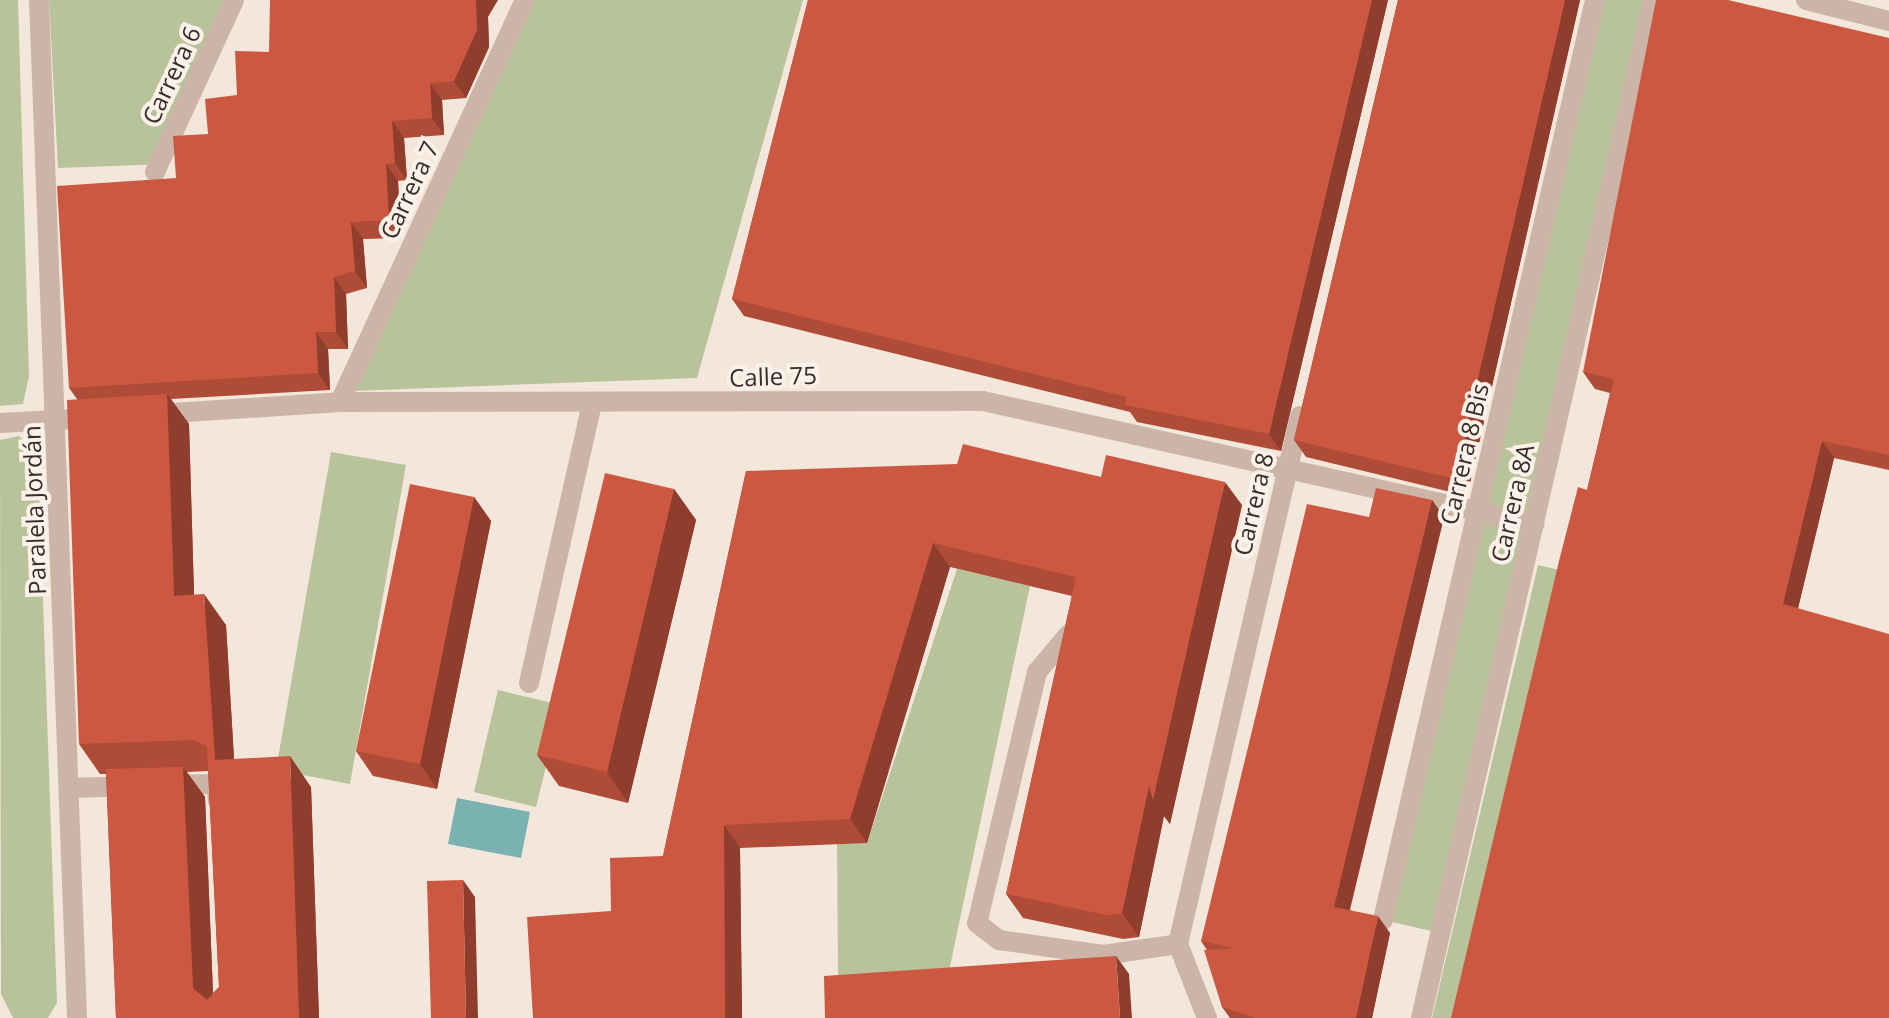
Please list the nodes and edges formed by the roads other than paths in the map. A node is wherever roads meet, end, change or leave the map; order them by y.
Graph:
1 (39, 0) edge
2 (234, 0) edge
3 (525, 0) edge
4 (1595, 0) edge
5 (1653, 0) edge
6 (1806, 0) edge
7 (1889, 21) edge
8 (155, 172) dead end
9 (1306, 393) edge
10 (340, 402) junction
11 (592, 403) junction
12 (57, 420) junction
13 (0, 423) edge
14 (1288, 468) junction
15 (1477, 511) junction
16 (1534, 524) junction
17 (1069, 634) edge
18 (529, 683) dead end
19 (70, 788) junction
20 (219, 830) edge
21 (1383, 920) dead end
22 (1178, 944) junction
23 (77, 1018) edge
24 (1207, 1018) edge
25 (1421, 1018) edge

1 - 12 street, Paralela Jordán
2 - 8 street, Carrera 6
3 - 10 street, Carrera 7
4 - 15 street, Carrera 8 Bis
5 - 16 street, Carrera 8A
6 - 7 street
9 - 14 street, Carrera 8
10 - 11 street, Calle 75
10 - 12 street, Calle 75
11 - 14 street, Calle 75
11 - 18 street
12 - 13 street, Calle 75
12 - 19 street, Paralela Jordán
14 - 15 street, Calle 75
14 - 22 street, Carrera 8
15 - 16 street, Calle 75
15 - 21 street, Carrera 8 Bis
16 - 25 street, Carrera 8A
17 - 22 street
19 - 20 street
19 - 23 street, Paralela Jordán
22 - 24 street

